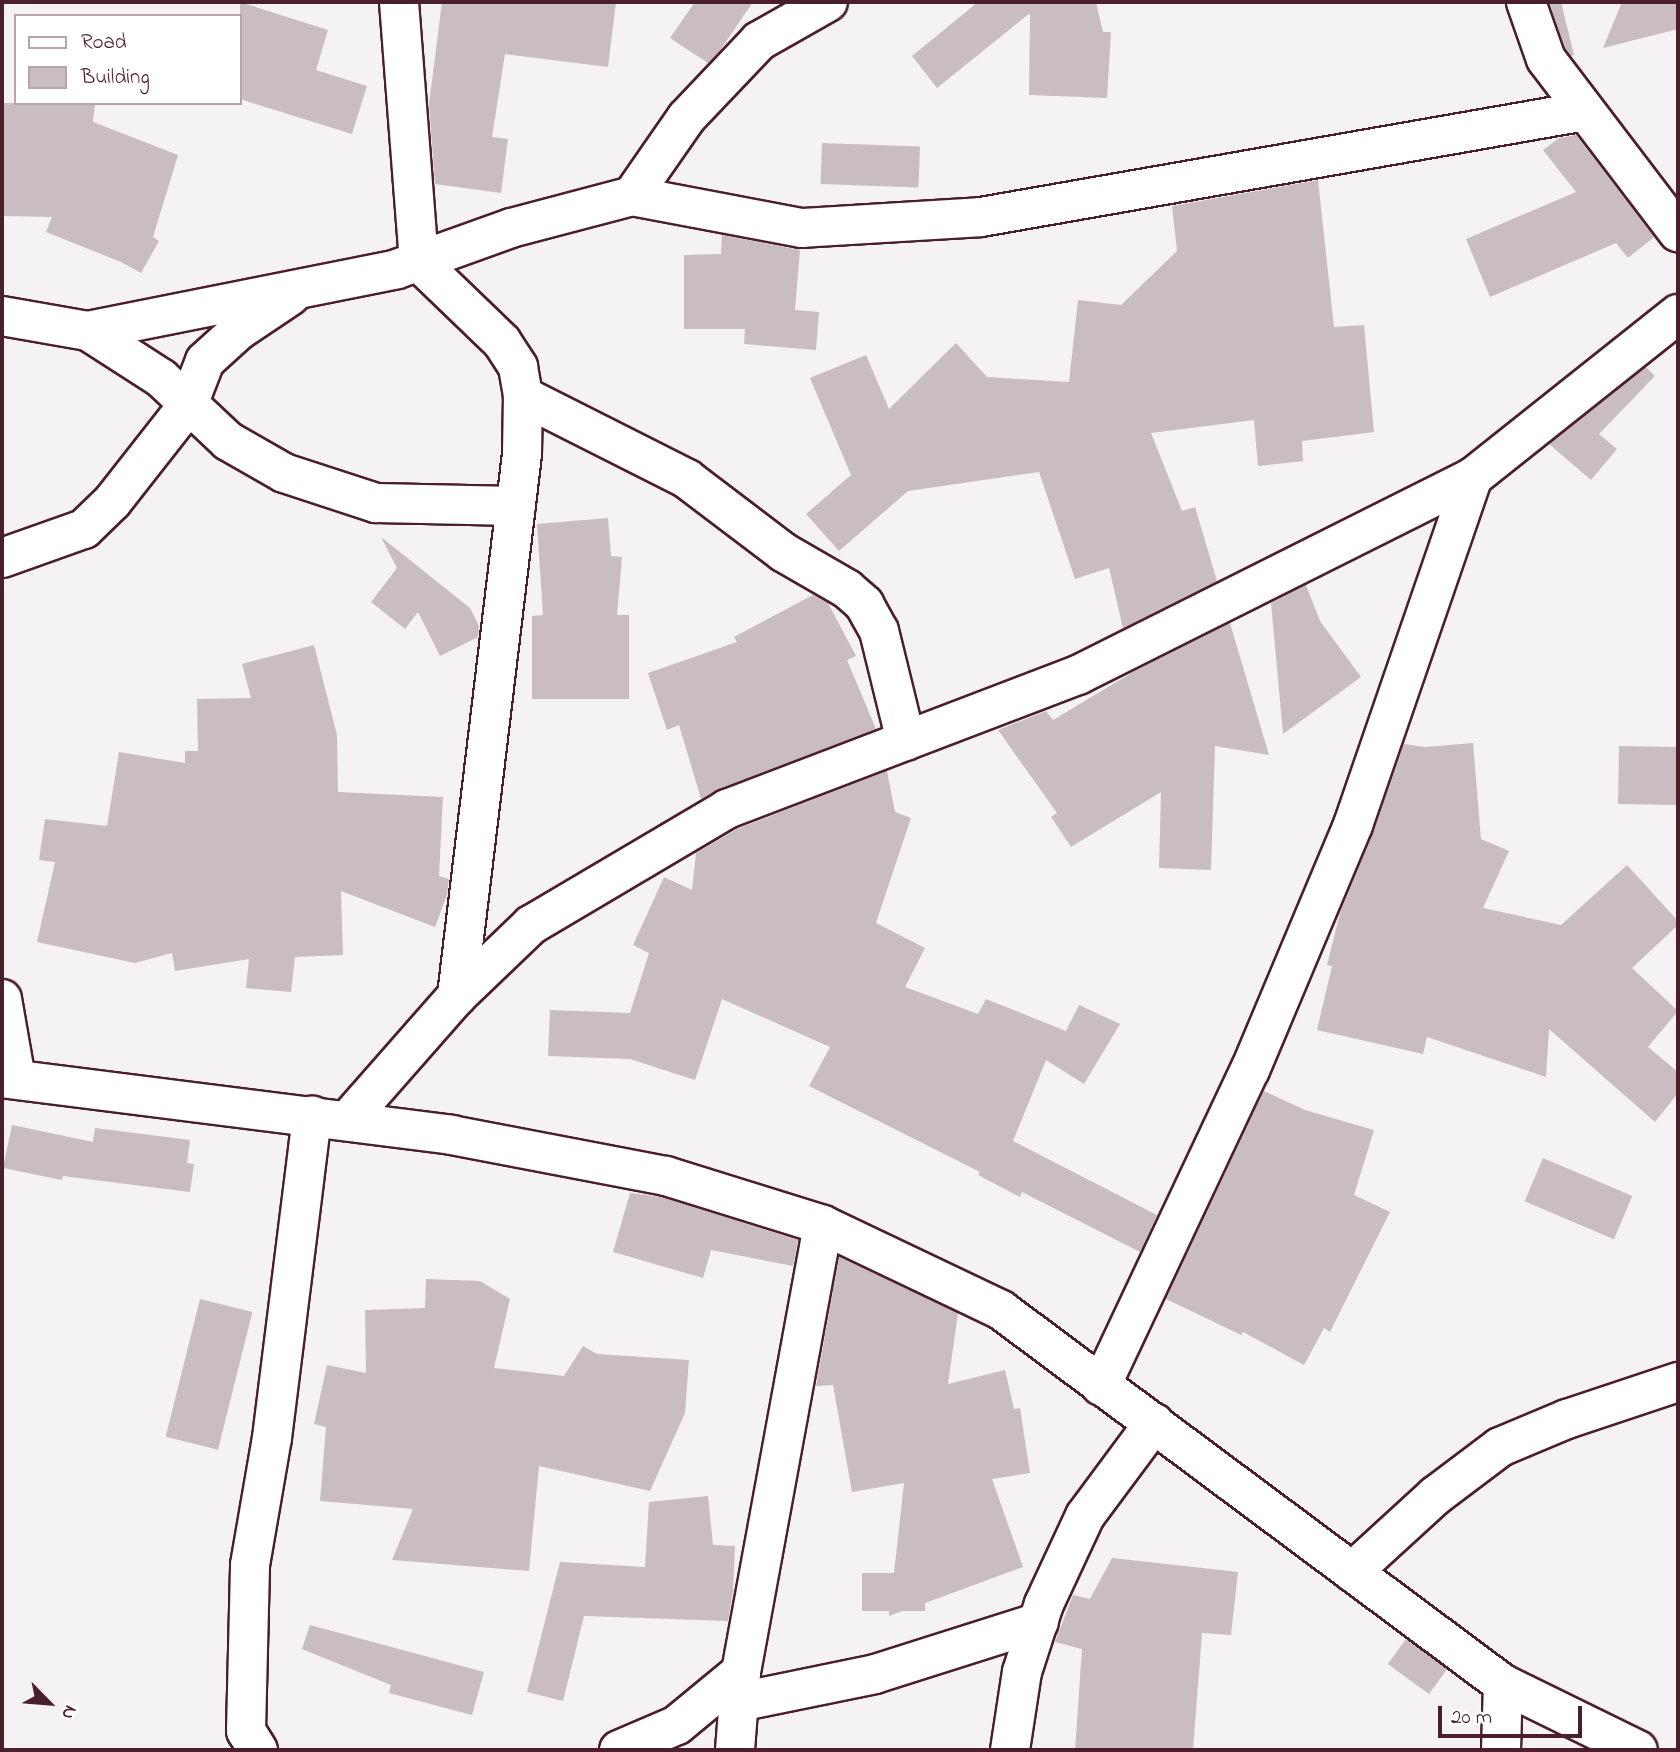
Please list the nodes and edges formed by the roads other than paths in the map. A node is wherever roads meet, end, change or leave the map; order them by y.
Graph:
1 (400, 2) edge
2 (828, 2) edge
3 (1526, 2) edge
4 (1585, 111) junction
5 (632, 196) junction
6 (1678, 232) edge
7 (419, 262) junction
8 (303, 286) junction
9 (1678, 314) edge
10 (6, 326) edge
11 (88, 331) junction
12 (523, 396) junction
13 (188, 405) junction
14 (1473, 477) junction
15 (516, 506) junction
16 (2, 558) edge
17 (906, 741) junction
18 (457, 996) junction
19 (2, 999) edge
20 (9, 1078) edge
21 (330, 1118) junction
22 (823, 1225) junction
23 (1678, 1382) edge
24 (1101, 1386) junction
25 (1154, 1423) junction
26 (1352, 1572) junction
27 (1039, 1622) junction
28 (1503, 1684) junction
29 (740, 1687) junction
30 (671, 1737) edge
31 (258, 1750) edge
32 (619, 1750) edge
33 (735, 1750) edge
34 (1010, 1750) edge
35 (1500, 1750) edge
36 (1638, 1750) edge

1 - 7 street
2 - 5 street
3 - 4 street
4 - 5 street
4 - 6 street
5 - 7 street
7 - 8 street
7 - 12 street
8 - 11 street
8 - 13 street
9 - 14 street
10 - 11 street
11 - 13 street
12 - 15 street
12 - 17 street
13 - 15 street
13 - 16 street
14 - 17 street
14 - 24 street
15 - 18 street
17 - 18 street
18 - 21 street
19 - 20 street
20 - 21 street
21 - 22 street
21 - 31 street
22 - 24 street
22 - 29 street
23 - 26 street
24 - 25 street
25 - 26 street
25 - 27 street
26 - 28 street
27 - 29 street
27 - 34 street
28 - 35 street
28 - 36 street
29 - 30 street
29 - 33 street
30 - 32 street

